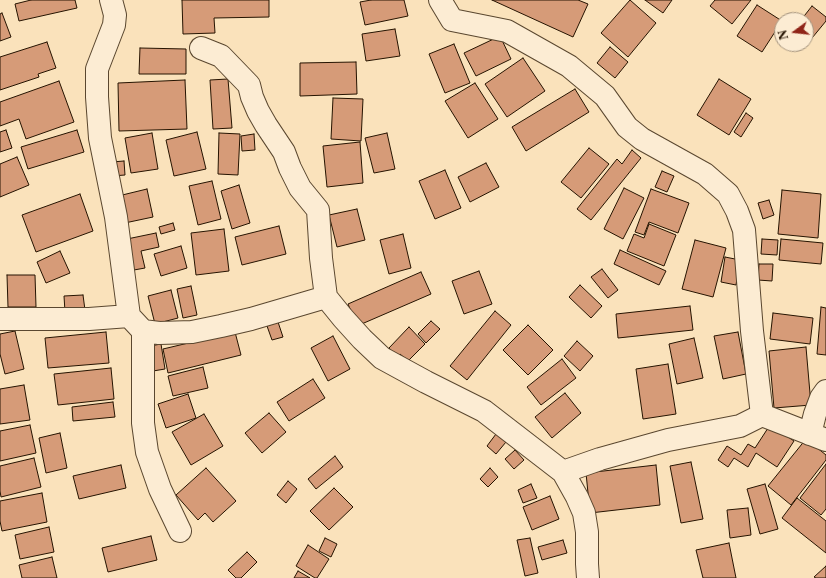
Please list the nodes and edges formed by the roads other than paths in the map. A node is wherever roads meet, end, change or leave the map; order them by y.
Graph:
1 (111, 0) edge
2 (440, 0) edge
3 (201, 48) dead end
4 (326, 297) junction
5 (0, 319) edge
6 (136, 324) junction
7 (826, 391) edge
8 (762, 415) junction
9 (818, 437) edge
10 (563, 472) junction
11 (180, 531) dead end
12 (588, 578) edge

1 - 6 street
2 - 8 street
3 - 4 street
4 - 6 street
4 - 10 street
5 - 6 street
6 - 11 street
7 - 9 street
8 - 9 street
8 - 10 street
10 - 12 street

